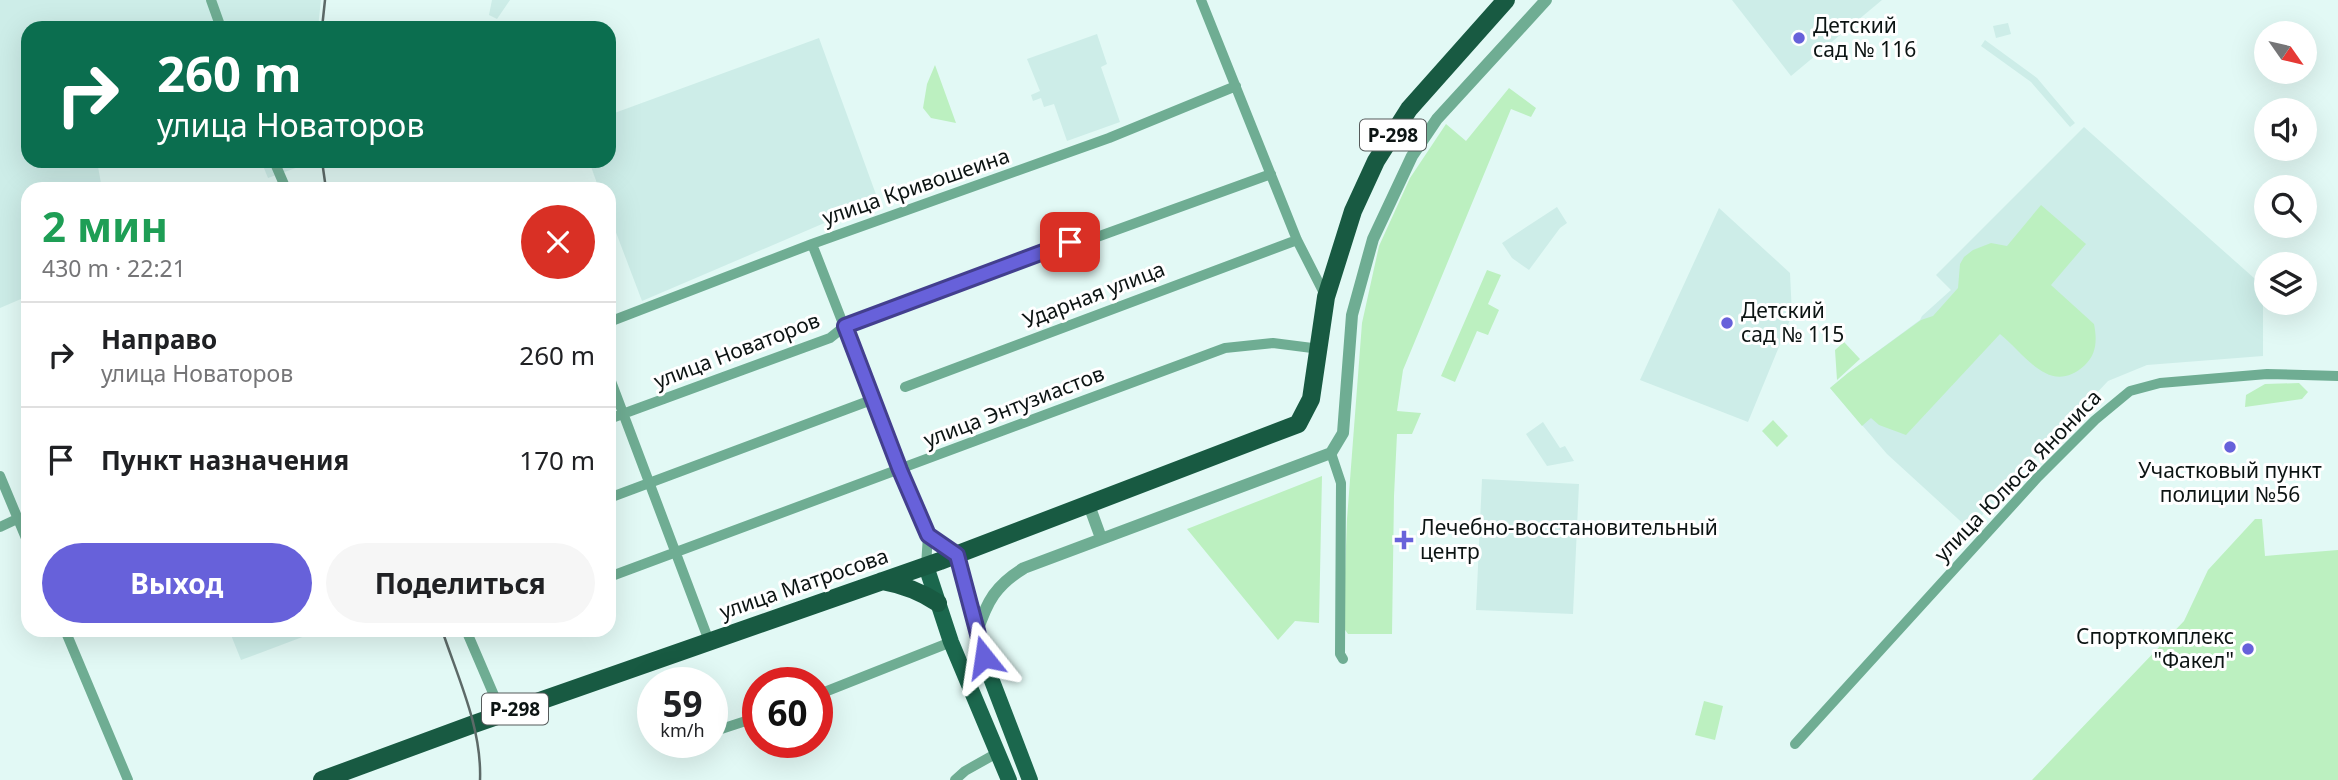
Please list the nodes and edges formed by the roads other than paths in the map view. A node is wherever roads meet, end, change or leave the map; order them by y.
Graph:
1 (211, 0) edge
2 (1201, 0) edge
3 (1506, 0) edge
4 (1546, 0) edge
5 (218, 21) edge
6 (1236, 86) junction
7 (1271, 174) junction
8 (1297, 240) junction
9 (812, 244) junction
10 (1326, 297) junction
11 (616, 319) edge
12 (845, 326) junction
13 (1320, 349) junction
14 (2338, 376) edge
15 (905, 387) dead end
16 (616, 394) edge
17 (874, 400) junction
18 (624, 414) junction
19 (616, 417) edge
20 (1331, 453) junction
21 (900, 470) junction
22 (0, 477) edge
23 (650, 483) junction
24 (616, 495) edge
25 (1089, 505) junction
26 (16, 519) junction
27 (0, 527) edge
28 (21, 529) edge
29 (928, 535) junction
30 (1101, 538) junction
31 (676, 552) junction
32 (957, 555) junction
33 (926, 566) junction
34 (616, 575) edge
35 (883, 581) junction
36 (938, 603) junction
37 (977, 632) junction
38 (68, 637) edge
39 (469, 637) edge
40 (709, 641) junction
41 (951, 642) junction
42 (1343, 659) dead end
43 (833, 689) edge
44 (502, 714) junction
45 (1795, 744) dead end
46 (998, 753) junction
47 (128, 780) edge
48 (322, 780) edge
49 (955, 780) edge
50 (1009, 780) edge
51 (1030, 780) edge

1 - 5 street
2 - 6 street
3 - 10 highway, Р-298
4 - 20 street
6 - 7 street
6 - 9 street, улица Кривошеина
7 - 8 street
7 - 12 street, улица Новаторов
8 - 10 street
8 - 15 street, Ударная улица
9 - 11 street, улица Кривошеина
9 - 12 street
10 - 13 highway, Р-298
12 - 17 street
12 - 18 street, улица Новаторов
13 - 21 street, улица Энтузиастов
13 - 25 highway, улица Матросова / Р-298
14 - 45 street, улица Юлюса Янониса
16 - 18 street
17 - 21 street
17 - 23 street
18 - 19 street, улица Новаторов
18 - 23 street
20 - 30 street
20 - 42 street
21 - 29 street
21 - 31 street, улица Энтузиастов
22 - 26 street
23 - 24 street
23 - 31 street
25 - 30 street
25 - 32 highway, улица Матросова / Р-298
26 - 27 street
26 - 28 street
29 - 32 street
29 - 33 street
30 - 37 street
31 - 34 street, улица Энтузиастов
31 - 40 street
32 - 33 highway, улица Матросова / Р-298
32 - 37 main road
33 - 35 highway, улица Матросова / Р-298
33 - 36 main road
35 - 36 highway
35 - 40 highway, улица Матросова / Р-298
36 - 41 main road
37 - 51 main road
38 - 47 street
39 - 44 street
40 - 44 highway, улица Матросова / Р-298
41 - 43 street
41 - 46 main road
44 - 48 highway, улица Матросова / Р-298
46 - 49 street
46 - 50 main road

